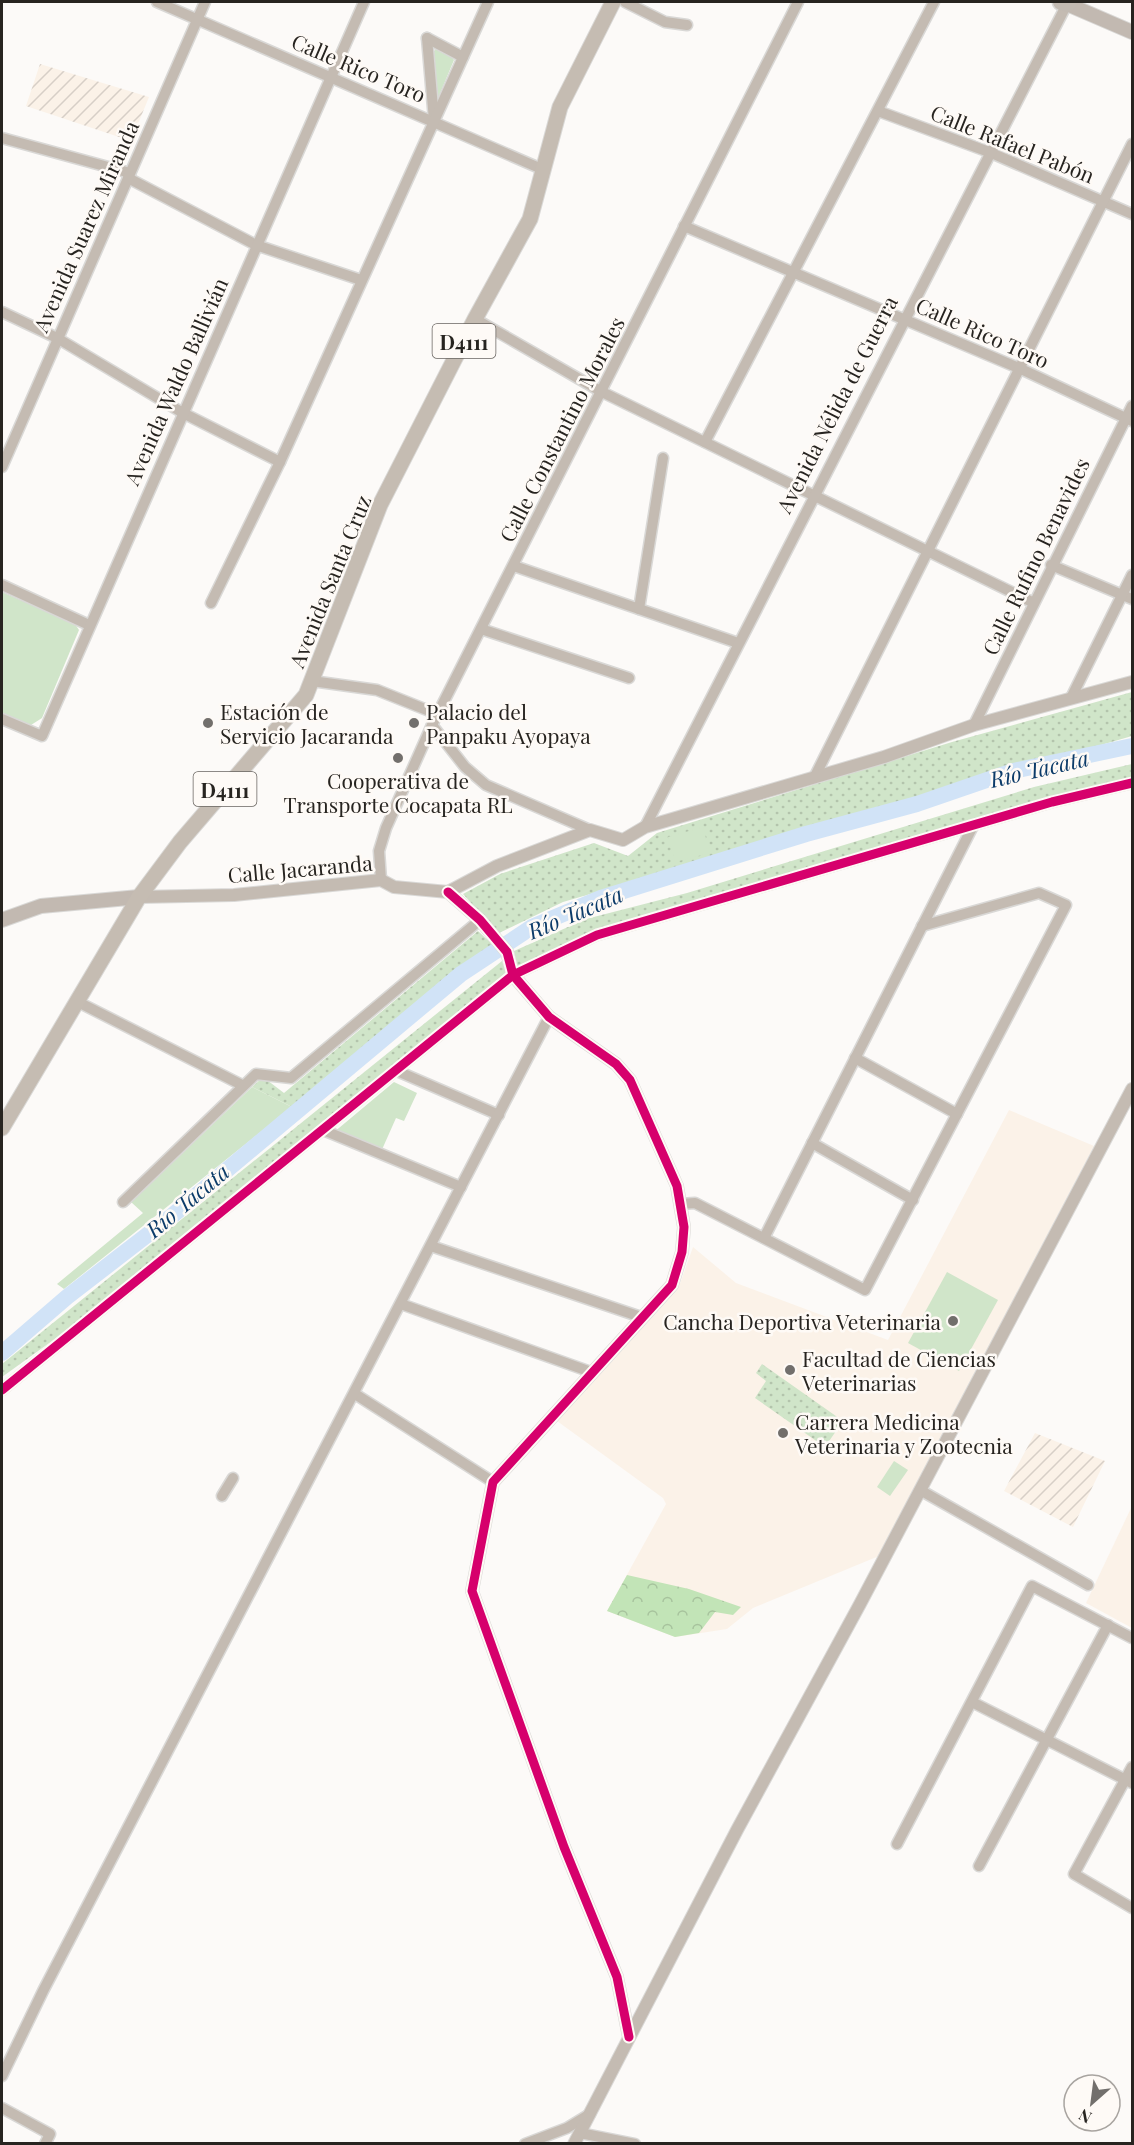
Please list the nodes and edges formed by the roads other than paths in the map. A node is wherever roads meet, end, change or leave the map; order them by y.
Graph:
1 (157, 2) edge
2 (205, 2) edge
3 (364, 2) edge
4 (488, 2) edge
5 (613, 2) edge
6 (625, 2) edge
7 (798, 2) edge
8 (934, 2) edge
9 (1065, 2) edge
10 (198, 19) junction
11 (687, 25) dead end
12 (1132, 32) edge
13 (463, 57) junction
14 (332, 76) junction
15 (878, 111) junction
16 (434, 120) junction
17 (2, 138) edge
18 (1132, 144) edge
19 (989, 152) junction
20 (544, 170) junction
21 (129, 176) junction
22 (1104, 200) junction
23 (1132, 214) edge
24 (684, 226) junction
25 (256, 245) junction
26 (793, 273) junction
27 (361, 280) junction
28 (2, 312) edge
29 (475, 319) junction
30 (905, 320) junction
31 (57, 338) junction
32 (1021, 369) junction
33 (602, 392) junction
34 (1132, 406) edge
35 (183, 413) junction
36 (1129, 420) edge
37 (705, 442) junction
38 (663, 458) dead end
39 (280, 462) junction
40 (2, 467) edge
41 (814, 495) junction
42 (928, 550) junction
43 (1051, 565) junction
44 (514, 566) junction
45 (1132, 574) edge
46 (2, 585) edge
47 (1128, 596) edge
48 (211, 603) dead end
49 (1034, 603) junction
50 (639, 609) junction
51 (89, 625) junction
52 (481, 629) junction
53 (738, 643) junction
54 (629, 678) dead end
55 (312, 681) junction
56 (1132, 682) edge
57 (1071, 698) junction
58 (437, 714) junction
59 (2, 719) edge
60 (432, 725) junction
61 (974, 725) junction
62 (814, 778) junction
63 (1132, 783) edge
64 (973, 826) junction
65 (645, 827) junction
66 (590, 831) junction
67 (381, 880) junction
68 (448, 892) junction
69 (139, 897) junction
70 (2, 920) edge
71 (480, 920) junction
72 (922, 926) junction
73 (513, 975) junction
74 (76, 1001) junction
75 (549, 1017) junction
76 (855, 1058) junction
77 (397, 1071) junction
78 (242, 1085) junction
79 (1132, 1089) edge
80 (957, 1114) junction
81 (499, 1115) junction
82 (2, 1128) edge
83 (322, 1131) junction
84 (812, 1143) junction
85 (461, 1187) junction
86 (913, 1200) junction
87 (123, 1202) dead end
88 (680, 1204) junction
89 (764, 1238) junction
90 (431, 1246) junction
91 (401, 1304) junction
92 (641, 1317) junction
93 (591, 1372) junction
94 (2, 1390) edge
95 (355, 1394) junction
96 (233, 1478) dead end
97 (493, 1482) junction
98 (920, 1490) junction
99 (222, 1496) dead end
100 (1088, 1585) dead end
101 (1108, 1625) junction
102 (1132, 1638) edge
103 (972, 1702) junction
104 (1046, 1741) junction
105 (1132, 1767) edge
106 (1129, 1781) edge
107 (897, 1844) dead end
108 (979, 1866) dead end
109 (1132, 1908) edge
110 (629, 2037) junction
111 (2, 2076) edge
112 (2, 2108) edge
113 (590, 2114) junction
114 (577, 2138) edge
115 (45, 2144) edge
116 (525, 2144) edge
117 (635, 2144) edge

1 - 10 street, Calle Rico Toro
2 - 10 street, Avenida Suarez Miranda
3 - 14 street, Avenida Waldo Ballivián
4 - 13 street
5 - 20 main road, Avenida Santa Cruz / D4111
6 - 11 street
7 - 24 street, Calle Constantino Morales
8 - 15 street
9 - 12 main road
9 - 19 street, Avenida Nélida de Guerra
10 - 14 street, Calle Rico Toro
10 - 21 street, Avenida Suarez Miranda
13 - 16 street
13 - 16 street
14 - 16 street, Calle Rico Toro
14 - 25 street, Avenida Waldo Ballivián
15 - 19 street, Calle Rafael Pabón
15 - 26 street
16 - 20 street, Calle Rico Toro
16 - 27 street
17 - 21 street
18 - 22 street
19 - 22 street, Calle Rafael Pabón
19 - 30 street, Avenida Nélida de Guerra
20 - 29 main road, Avenida Santa Cruz / D4111
21 - 25 street
21 - 31 street, Avenida Suarez Miranda
22 - 23 street, Calle Rafael Pabón
22 - 32 street
24 - 26 street, Calle Rico Toro
24 - 33 street, Calle Constantino Morales
25 - 27 street
25 - 35 street, Avenida Waldo Ballivián
26 - 30 street, Calle Rico Toro
26 - 37 street
27 - 39 street
28 - 31 street
29 - 33 street
29 - 55 main road, Avenida Santa Cruz / D4111
30 - 32 street, Calle Rico Toro
30 - 41 street, Avenida Nélida de Guerra
31 - 35 street
31 - 40 street, Avenida Suarez Miranda
32 - 36 street, Calle Rico Toro
32 - 42 street
33 - 37 street
33 - 44 street, Calle Constantino Morales
34 - 36 street, Calle Rufino Benavides
35 - 39 street
35 - 51 street, Avenida Waldo Ballivián
36 - 43 street, Calle Rufino Benavides
37 - 41 street
38 - 50 street
39 - 48 street
41 - 42 street
41 - 53 street, Avenida Nélida de Guerra
42 - 49 street
42 - 62 street
43 - 47 street
43 - 49 street, Calle Rufino Benavides
44 - 50 street
44 - 52 street, Calle Constantino Morales
45 - 47 street
46 - 51 street
47 - 57 street
49 - 61 street, Calle Rufino Benavides
50 - 53 street
51 - 59 street, Avenida Waldo Ballivián
52 - 54 street
52 - 58 street, Calle Constantino Morales
53 - 65 street, Avenida Nélida de Guerra
55 - 58 street
55 - 69 main road, Avenida Santa Cruz / D4111
56 - 57 street
57 - 61 street
58 - 60 street, Calle Constantino Morales
60 - 66 street
60 - 67 street, Calle Constantino Morales
61 - 62 street
62 - 65 street
63 - 64 street
64 - 72 street
64 - 73 street
65 - 66 street
66 - 68 street
67 - 68 street, Calle Jacaranda
67 - 69 street, Calle Jacaranda
68 - 71 street
69 - 70 main road, Calle Jacaranda
69 - 74 main road, Avenida Santa Cruz / D4111
71 - 73 street
71 - 78 street
72 - 76 street
72 - 80 street
73 - 75 street
73 - 77 street
74 - 78 street
74 - 82 main road, Avenida Santa Cruz / D4111
75 - 81 street
75 - 88 street
76 - 80 street
76 - 84 street
77 - 81 street
77 - 83 street
78 - 87 street
79 - 98 street
80 - 86 street
81 - 85 street
83 - 85 street
83 - 94 street
84 - 86 street
84 - 89 street
85 - 90 street
86 - 89 street
88 - 89 street
88 - 92 street
90 - 91 street
90 - 92 street
91 - 93 street
91 - 95 street
92 - 93 street
93 - 97 street
95 - 97 street
95 - 111 street
96 - 99 street
97 - 110 street
98 - 100 street
98 - 110 street
101 - 102 street
101 - 103 street
101 - 104 street
103 - 104 street
103 - 107 street
104 - 106 street
104 - 108 street
105 - 106 street
106 - 109 street
110 - 113 street
112 - 115 street
113 - 114 street
113 - 116 street
114 - 117 street

